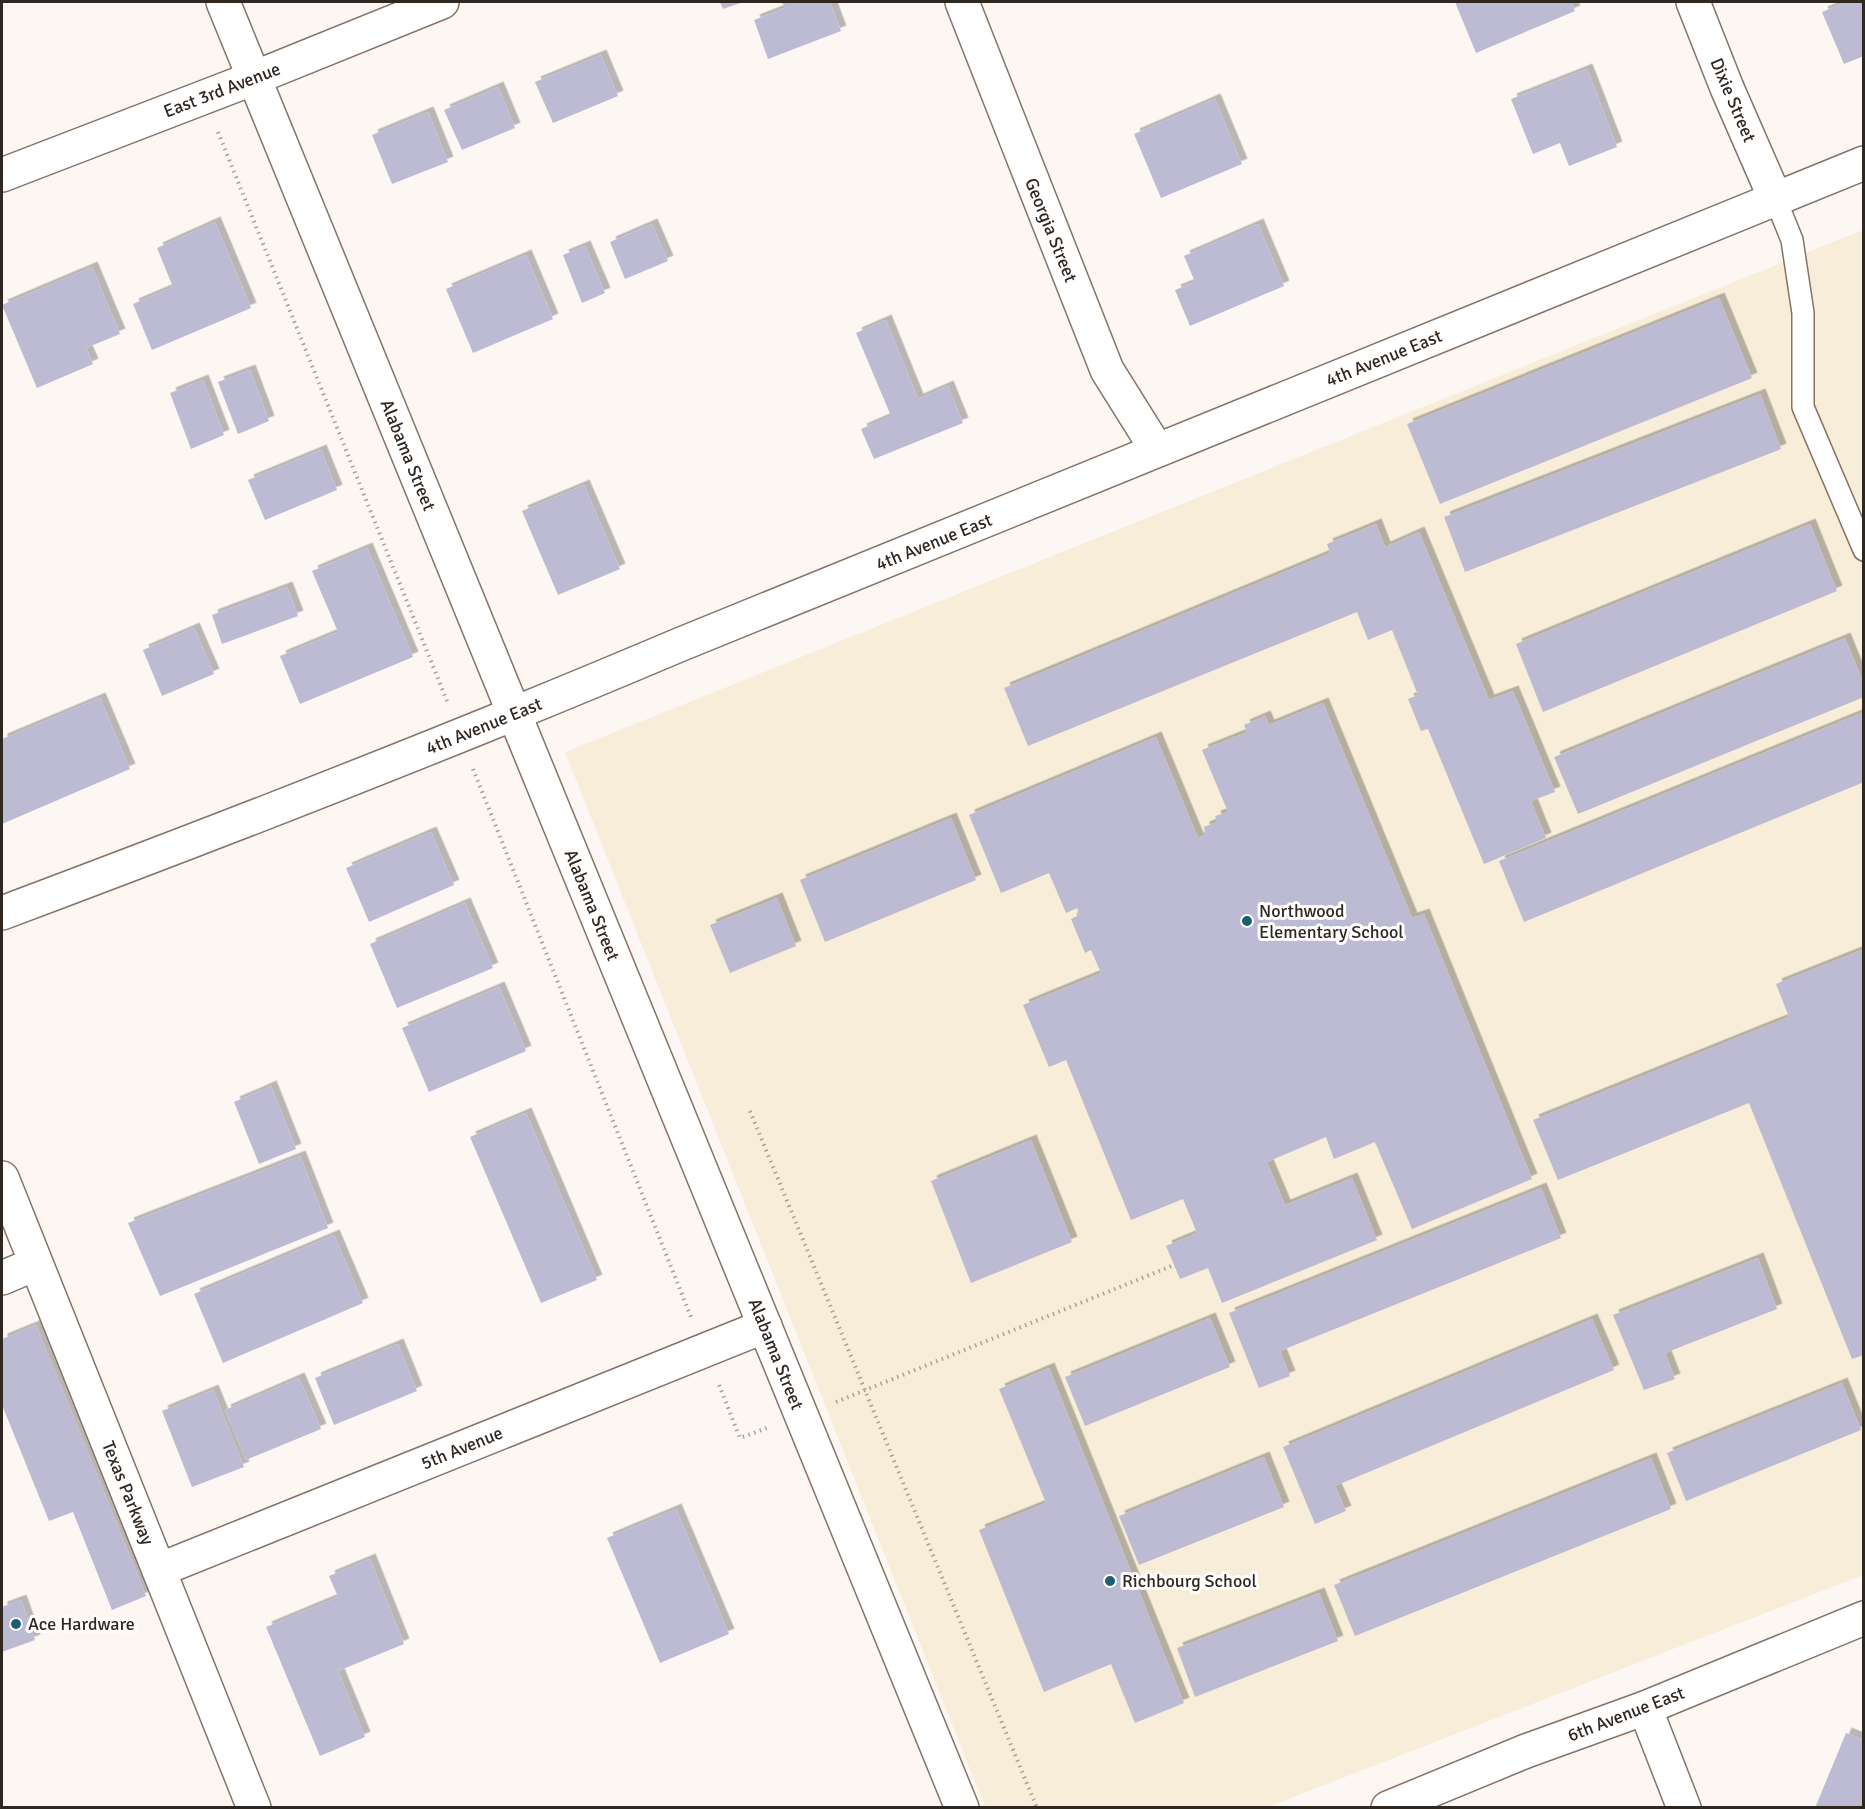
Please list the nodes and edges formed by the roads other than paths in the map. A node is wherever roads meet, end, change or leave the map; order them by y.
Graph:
1 (223, 2) edge
2 (442, 2) edge
3 (962, 2) edge
4 (1693, 2) edge
5 (254, 78) junction
6 (1863, 163) edge
7 (2, 175) edge
8 (1775, 198) junction
9 (1157, 450) junction
10 (1863, 549) edge
11 (514, 715) junction
12 (2, 913) edge
13 (2, 1178) edge
14 (35, 1264) junction
15 (2, 1278) edge
16 (765, 1326) junction
17 (159, 1570) junction
18 (1863, 1618) edge
19 (1645, 1708) junction
20 (254, 1808) edge
21 (962, 1808) edge
22 (1388, 1808) edge
23 (1684, 1808) edge

1 - 5 street, Alabama Street
2 - 5 street, East 3rd Avenue
3 - 9 street, Georgia Street
4 - 8 street, Dixie Street
5 - 7 street, East 3rd Avenue
5 - 11 street, Alabama Street
6 - 8 street, 4th Avenue East
8 - 9 street, 4th Avenue East
8 - 10 lane
9 - 11 street, 4th Avenue East
11 - 12 street, 4th Avenue East
11 - 16 street, Alabama Street
13 - 14 street, Texas Parkway
14 - 15 street
14 - 17 street, Texas Parkway
16 - 17 street, 5th Avenue
16 - 21 street, Alabama Street
17 - 20 street, Texas Parkway
18 - 19 street, 6th Avenue East
19 - 22 street, 6th Avenue East
19 - 23 street

